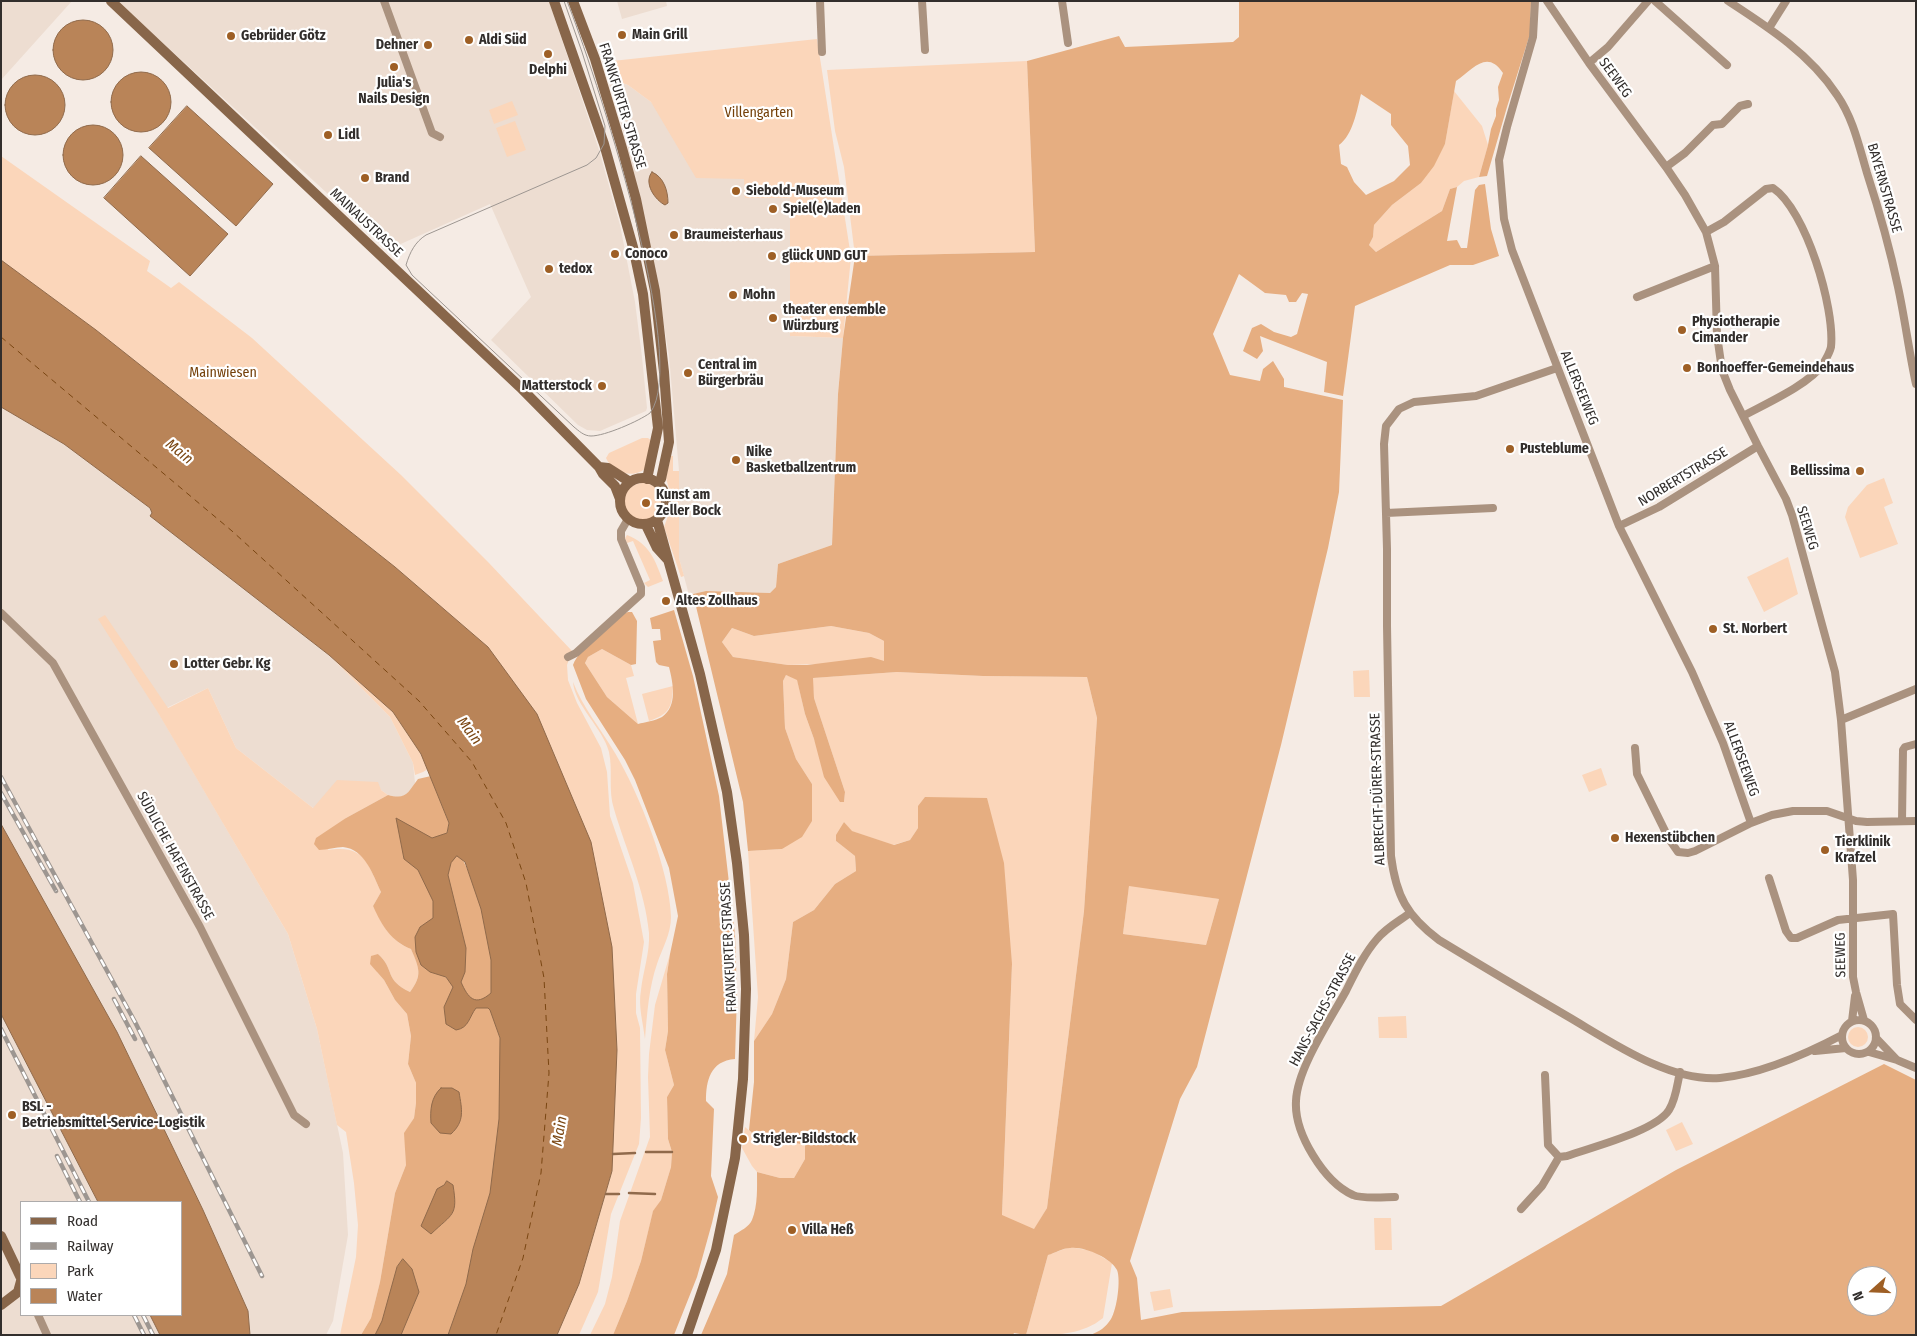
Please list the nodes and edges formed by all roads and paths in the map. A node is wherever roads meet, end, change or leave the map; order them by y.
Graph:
1 (384, 1) edge
2 (554, 1) edge
3 (574, 1) edge
4 (820, 1) edge
5 (922, 1) edge
6 (1062, 1) edge
7 (1535, 1) edge
8 (1548, 1) edge
9 (1648, 1) edge
10 (1655, 1) edge
11 (1728, 1) edge
12 (1786, 1) edge
13 (116, 3) edge
14 (581, 22) junction
15 (564, 28) junction
16 (1769, 28) junction
17 (1068, 43) dead end
18 (925, 50) dead end
19 (822, 52) dead end
20 (1589, 63) junction
21 (1727, 65) dead end
22 (1748, 104) dead end
23 (440, 137) dead end
24 (1666, 167) junction
25 (636, 199) junction
26 (622, 204) junction
27 (1706, 232) junction
28 (646, 243) junction
29 (633, 247) junction
30 (1715, 266) junction
31 (1637, 297) dead end
32 (657, 311) junction
33 (646, 313) junction
34 (1557, 368) junction
35 (1916, 384) edge
36 (1743, 416) junction
37 (1758, 446) junction
38 (599, 467) junction
39 (652, 481) junction
40 (630, 482) junction
41 (620, 499) junction
42 (1493, 508) dead end
43 (1386, 513) junction
44 (656, 520) junction
45 (626, 524) junction
46 (646, 524) junction
47 (1619, 526) junction
48 (667, 559) junction
49 (1, 613) edge
50 (568, 657) dead end
51 (1916, 689) edge
52 (1841, 720) junction
53 (1916, 744) edge
54 (1635, 748) dead end
55 (1847, 818) junction
56 (1902, 821) junction
57 (1916, 821) edge
58 (1750, 823) junction
59 (1769, 878) dead end
60 (1410, 913) junction
61 (1854, 918) junction
62 (1856, 992) junction
63 (1864, 1020) junction
64 (1916, 1020) edge
65 (1852, 1021) junction
66 (1842, 1035) junction
67 (1876, 1038) junction
68 (1846, 1048) junction
69 (1811, 1051) junction
70 (1869, 1052) junction
71 (1898, 1060) junction
72 (1916, 1068) edge
73 (1680, 1072) junction
74 (1544, 1075) dead end
75 (306, 1124) dead end
76 (1560, 1157) junction
77 (1395, 1197) dead end
78 (1521, 1209) dead end
79 (1, 1236) edge
80 (20, 1277) edge
81 (20, 1283) edge
82 (1, 1305) edge
83 (38, 1316) edge
84 (47, 1335) edge
85 (688, 1335) edge

1 - 23 street
2 - 15 main road, FRANKFURTER STRASSE
3 - 14 main road, FRANKFURTER STRASSE
4 - 19 street
5 - 18 street
6 - 17 street
7 - 34 street, ALLERSEEWEG
8 - 20 street, SEEWEG
9 - 20 street
10 - 21 street
11 - 16 street, BAYERNSTRASSE
12 - 16 street
13 - 38 main road, MAINAUSTRASSE
14 - 15 main road
14 - 25 main road, FRANKFURTER STRASSE
15 - 26 main road, FRANKFURTER STRASSE
16 - 35 street, BAYERNSTRASSE
20 - 24 street, SEEWEG
22 - 24 street
24 - 27 street, SEEWEG
25 - 26 main road
25 - 28 main road, FRANKFURTER STRASSE
26 - 29 main road, FRANKFURTER STRASSE
27 - 30 street, SEEWEG
27 - 36 street
28 - 29 main road
28 - 32 main road, FRANKFURTER STRASSE
29 - 33 main road, FRANKFURTER STRASSE
30 - 31 street
30 - 36 street, SEEWEG
32 - 33 main road
32 - 39 main road, FRANKFURTER STRASSE
33 - 39 main road, FRANKFURTER STRASSE
34 - 43 street, ALBRECHT-DÜRER-STRASSE
34 - 47 street, ALLERSEEWEG
36 - 37 street, SEEWEG
37 - 47 street, NORBERTSTRASSE
37 - 52 street, SEEWEG
38 - 40 main road, MAINAUSTRASSE
38 - 41 main road, MAINAUSTRASSE
39 - 40 main road
39 - 44 main road
40 - 41 main road
41 - 45 main road
42 - 43 street
43 - 60 street, ALBRECHT-DÜRER-STRASSE
44 - 46 main road
44 - 48 main road, FRANKFURTER STRASSE
45 - 46 main road
45 - 50 street
46 - 48 main road, FRANKFURTER STRASSE
47 - 58 street, ALLERSEEWEG
48 - 85 main road, FRANKFURTER STRASSE
49 - 75 street, SÜDLICHE HAFENSTRASSE
51 - 52 street
52 - 55 street, SEEWEG
53 - 56 street
54 - 58 street
55 - 56 street
55 - 58 street
55 - 61 street, SEEWEG
56 - 57 street
59 - 61 street, SEEWEG
60 - 73 street, ALBRECHT-DÜRER-STRASSE
60 - 77 street, HANS-SACHS-STRASSE
61 - 62 street, SEEWEG
61 - 64 street
62 - 63 street, SEEWEG
62 - 65 street, SEEWEG
63 - 65 street
63 - 67 street
65 - 66 street
66 - 68 street
66 - 69 street, ALBRECHT-DÜRER-STRASSE
67 - 70 street
67 - 71 street
68 - 69 street, ALBRECHT-DÜRER-STRASSE
68 - 70 street
69 - 73 street, ALBRECHT-DÜRER-STRASSE
70 - 71 street
71 - 72 street
73 - 76 street
74 - 76 street
76 - 78 street
79 - 80 main road
81 - 82 main road
83 - 84 street

